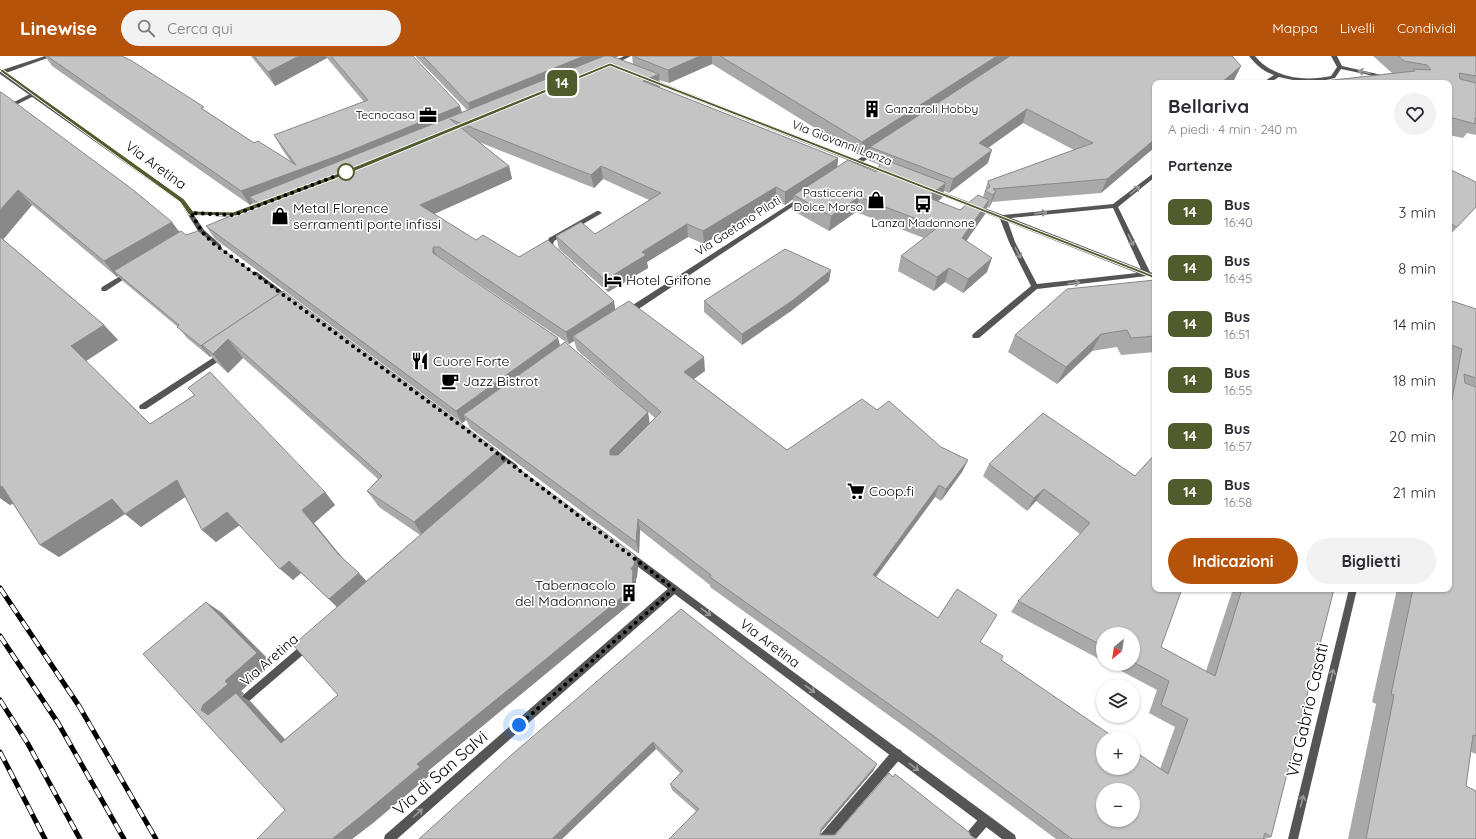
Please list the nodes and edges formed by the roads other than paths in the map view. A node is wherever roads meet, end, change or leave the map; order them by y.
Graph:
1 (50, 56) edge
2 (628, 56) edge
3 (634, 56) edge
4 (1252, 56) edge
5 (1334, 56) edge
6 (610, 64) junction
7 (628, 64) edge
8 (1340, 66) junction
9 (602, 67) edge
10 (622, 69) edge
11 (1, 71) edge
12 (1278, 75) junction
13 (645, 78) edge
14 (1397, 79) edge
15 (1270, 80) edge
16 (34, 94) junction
17 (0, 111) edge
18 (887, 143) edge
19 (858, 162) junction
20 (838, 175) edge
21 (892, 175) edge
22 (1152, 176) edge
23 (926, 188) edge
24 (807, 195) edge
25 (1115, 206) junction
26 (254, 207) edge
27 (191, 213) junction
28 (599, 213) dead end
29 (1003, 217) junction
30 (226, 252) edge
31 (561, 257) edge
32 (245, 267) edge
33 (136, 270) edge
34 (1147, 274) junction
35 (1152, 276) edge
36 (1036, 287) junction
37 (104, 289) dead end
38 (293, 307) edge
39 (620, 314) edge
40 (976, 336) dead end
41 (226, 352) edge
42 (143, 407) dead end
43 (487, 446) edge
44 (505, 475) edge
45 (620, 548) edge
46 (674, 589) junction
47 (1352, 592) edge
48 (314, 640) edge
49 (230, 712) edge
50 (896, 754) junction
51 (985, 820) junction
52 (389, 839) edge
53 (824, 839) edge
54 (969, 839) edge
55 (1011, 839) edge
56 (1293, 839) edge

1 - 11 street
2 - 6 street
3 - 7 street
4 - 12 street
5 - 8 street
6 - 9 street
6 - 10 street
8 - 12 street
14 -> 8 street
11 - 16 street, Via Aretina
12 - 15 street
13 - 19 street, Via Giovanni Lanza
16 - 17 street
16 - 27 street, Via Aretina
18 - 19 street
19 - 20 street
19 - 21 street, Via Giovanni Lanza
25 -> 22 street
23 - 29 street
24 - 39 street, Via Gaetano Pilati
29 -> 25 street
25 -> 34 street
26 - 27 street
27 - 30 street, Via Aretina
28 - 31 street
29 - 34 street
29 -> 36 street
32 - 38 street
33 - 37 street
34 - 35 street
36 -> 34 street
36 - 40 street
41 - 42 street
43 - 44 street
45 - 46 street, Via Aretina
46 -> 50 street, Via Aretina
52 -> 46 street, Via di San Salvi
56 -> 47 street, Via Gabrio Casati
48 - 49 street, Via Aretina
50 -> 51 street, Via Aretina
50 - 53 street
51 - 54 street
51 - 55 street, Via Aretina

